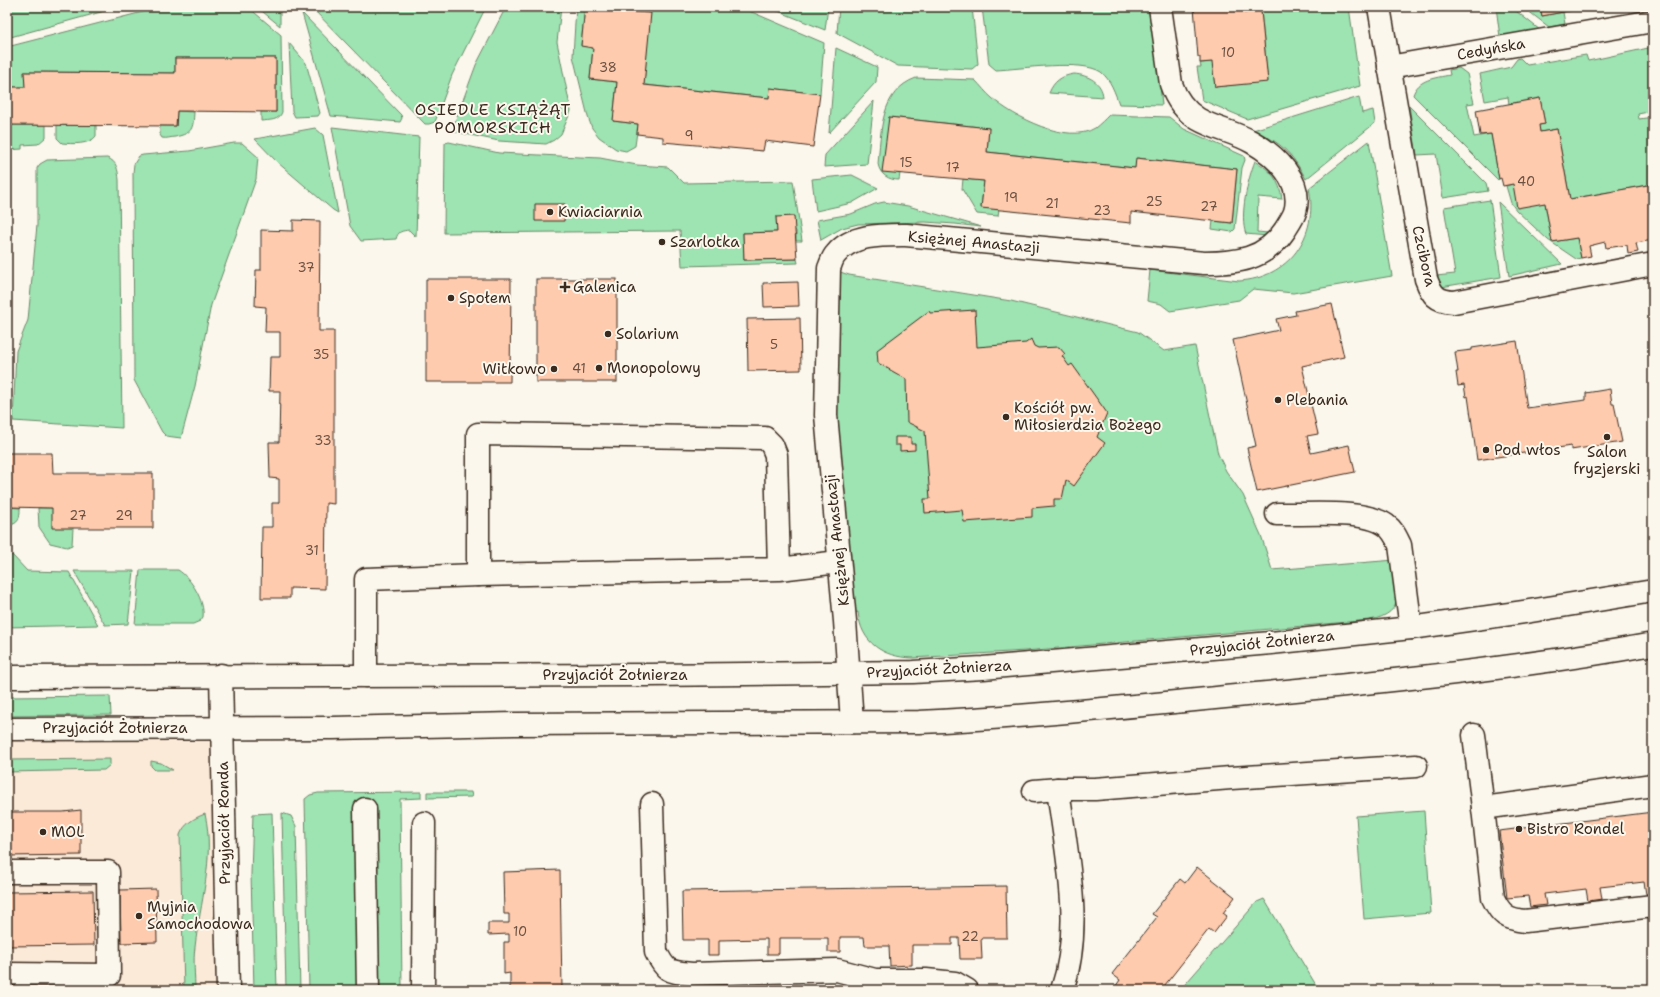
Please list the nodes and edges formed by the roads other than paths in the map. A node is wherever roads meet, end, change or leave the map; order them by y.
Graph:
1 (1160, 7) edge
2 (1379, 7) edge
3 (1653, 21) edge
4 (1389, 67) junction
5 (1653, 264) edge
6 (1277, 514) dead end
7 (839, 562) junction
8 (779, 569) junction
9 (478, 575) junction
10 (1653, 591) edge
11 (1411, 628) junction
12 (1653, 644) edge
13 (848, 672) junction
14 (221, 675) junction
15 (366, 676) junction
16 (7, 677) edge
17 (852, 722) junction
18 (222, 727) junction
19 (7, 729) edge
20 (1474, 735) dead end
21 (1416, 766) dead end
22 (1653, 785) edge
23 (1058, 789) junction
24 (1034, 791) dead end
25 (652, 804) dead end
26 (1483, 808) junction
27 (364, 809) dead end
28 (424, 823) dead end
29 (7, 872) edge
30 (1653, 906) edge
31 (7, 974) edge
32 (228, 990) edge
33 (368, 990) edge
34 (423, 990) edge
35 (968, 990) edge
36 (1062, 990) edge

1 - 7 street, Księżnej Anastazji
2 - 4 street
3 - 4 street, Cedyńska
4 - 5 street, Czcibora
6 - 11 street
7 - 8 street
7 - 13 street, Księżnej Anastazji
8 - 9 street
8 - 9 street
9 - 15 street
10 - 11 street, Przyjaciół Żołnierza
11 - 13 street, Przyjaciół Żołnierza
12 - 17 street, Przyjaciół Żołnierza
13 - 15 street, Przyjaciół Żołnierza
13 - 17 street, Księżnej Anastazji
14 - 15 street, Przyjaciół Żołnierza
14 - 16 street, Przyjaciół Żołnierza
14 - 18 street
17 - 18 street, Przyjaciół Żołnierza
18 - 19 street, Przyjaciół Żołnierza
18 - 32 street, Przyjaciół Ronda
20 - 26 street
21 - 23 street
22 - 26 street
23 - 24 street
23 - 36 street
25 - 35 street
26 - 30 street
27 - 33 street
28 - 34 street
29 - 31 street

